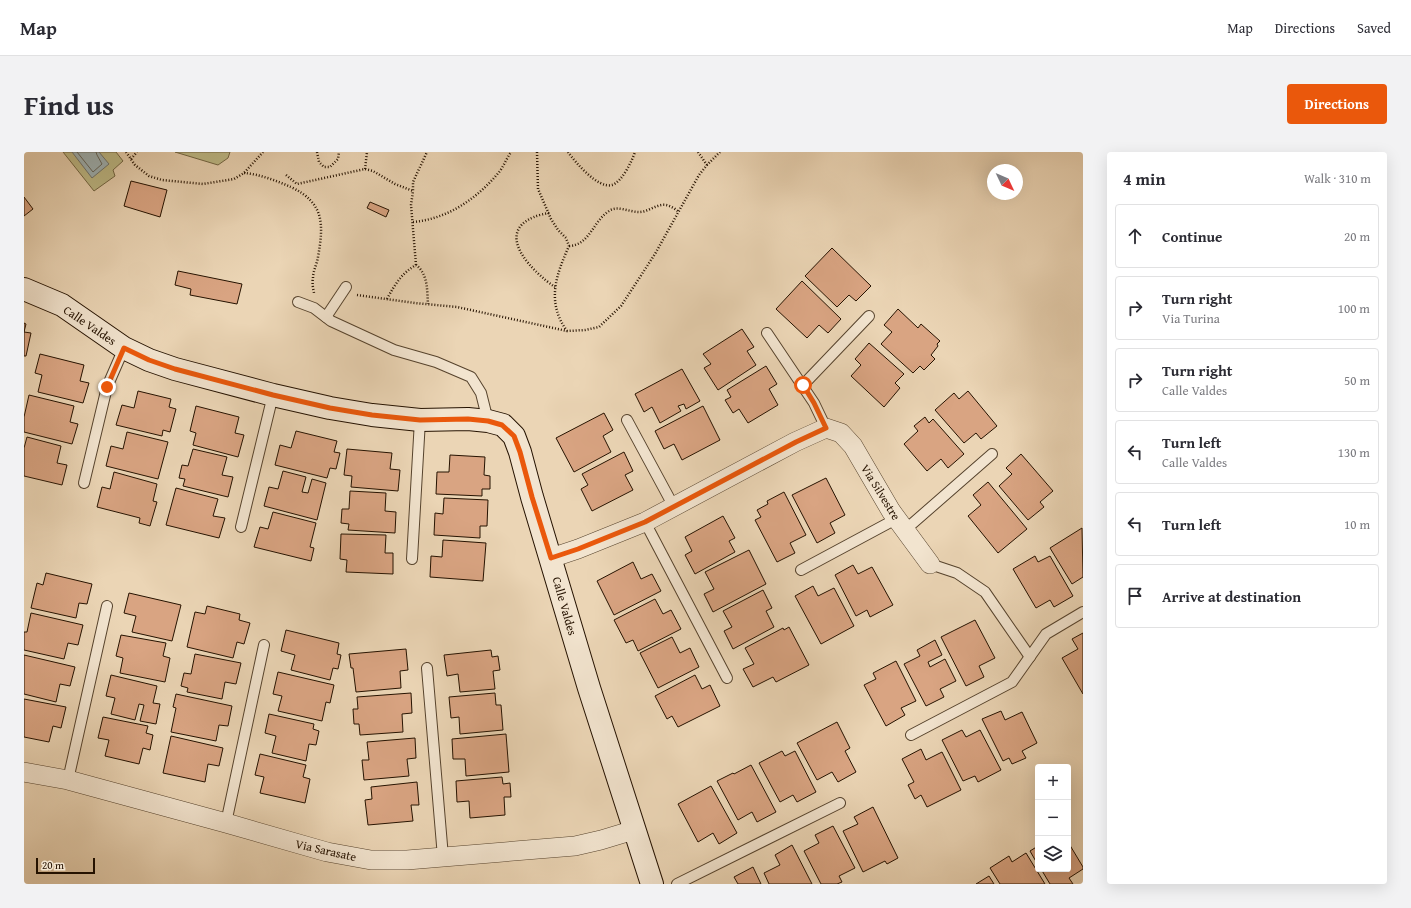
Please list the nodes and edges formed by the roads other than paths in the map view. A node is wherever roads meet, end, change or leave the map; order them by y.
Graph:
1 (24, 289) edge
2 (343, 291) road end
3 (298, 302) dead end
4 (869, 316) dead end
5 (326, 317) junction
6 (767, 333) dead end
7 (124, 348) junction
8 (803, 385) junction
9 (273, 395) junction
10 (420, 420) junction
11 (627, 420) dead end
12 (488, 421) junction
13 (826, 428) junction
14 (992, 454) dead end
15 (84, 483) dead end
16 (674, 507) junction
17 (645, 522) junction
18 (900, 524) junction
19 (240, 527) dead end
20 (551, 558) junction
21 (412, 560) dead end
22 (930, 564) joint
23 (801, 570) dead end
24 (107, 606) dead end
25 (1083, 612) edge
26 (264, 645) dead end
27 (1030, 658) junction
28 (427, 668) dead end
29 (727, 678) dead end
30 (911, 735) dead end
31 (24, 772) edge
32 (68, 780) junction
33 (840, 802) dead end
34 (226, 823) junction
35 (634, 830) junction
36 (443, 857) junction
37 (652, 884) edge
38 (677, 884) edge

1 - 7 street, Calle Valdes
2 - 5 lane
3 - 5 lane
4 - 8 lane
5 - 12 lane
6 - 8 lane
7 - 9 street, Calle Valdes
7 - 15 lane
8 - 13 lane
9 - 10 street, Calle Valdes
9 - 19 lane
10 - 12 street, Calle Valdes
10 - 21 lane
11 - 16 lane
12 - 20 street, Calle Valdes
13 - 16 street
13 - 18 street, Via Silvestre
14 - 18 lane
16 - 17 street
17 - 20 street
17 - 29 lane
18 - 22 street, Via Silvestre
18 - 23 lane
20 - 35 street, Calle Valdes
22 - 27 lane
24 - 32 lane
25 - 27 lane
26 - 34 lane
27 - 30 lane
28 - 36 lane
31 - 32 street, Via Sarasate
32 - 34 street, Via Sarasate
33 - 38 lane
34 - 36 street, Via Sarasate
35 - 36 street, Via Sarasate
35 - 37 street, Calle Valdes

